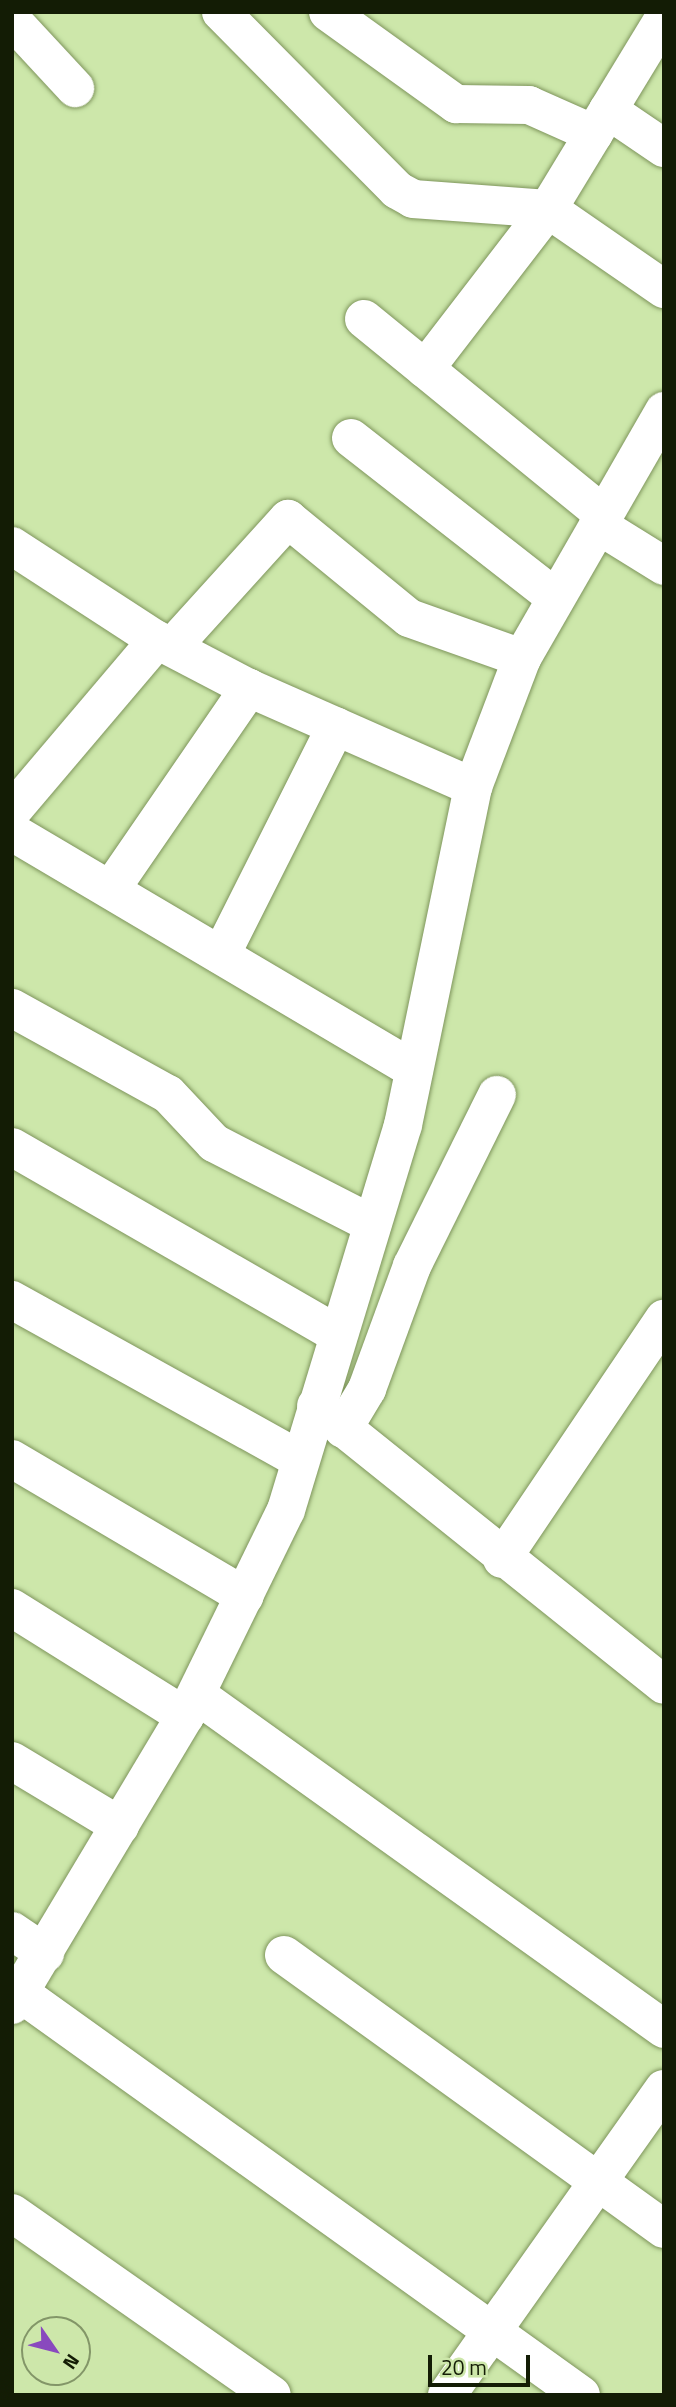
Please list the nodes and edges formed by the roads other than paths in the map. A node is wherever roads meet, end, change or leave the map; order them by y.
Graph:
1 (221, 12) edge
2 (328, 12) edge
3 (664, 18) edge
4 (12, 20) edge
5 (75, 88) dead end
6 (601, 122) junction
7 (664, 148) edge
8 (548, 209) junction
9 (664, 289) edge
10 (364, 319) dead end
11 (425, 369) junction
12 (664, 411) edge
13 (351, 438) dead end
14 (601, 520) junction
15 (12, 546) edge
16 (664, 566) edge
17 (556, 597) junction
18 (165, 643) junction
19 (522, 658) junction
20 (249, 688) junction
21 (336, 726) junction
22 (473, 787) junction
23 (12, 811) edge
24 (12, 832) edge
25 (111, 889) junction
26 (221, 954) junction
27 (12, 1008) edge
28 (414, 1070) junction
29 (497, 1095) dead end
30 (12, 1147) edge
31 (372, 1224) junction
32 (12, 1300) edge
33 (664, 1319) edge
34 (337, 1334) junction
35 (329, 1417) junction
36 (299, 1459) junction
37 (14, 1465) edge
38 (502, 1559) junction
39 (245, 1595) junction
40 (12, 1608) edge
41 (664, 1685) edge
42 (191, 1706) junction
43 (12, 1761) edge
44 (120, 1826) junction
45 (12, 1931) edge
46 (45, 1953) junction
47 (284, 1955) dead end
48 (16, 1998) edge
49 (664, 2029) edge
50 (664, 2089) edge
51 (597, 2183) junction
52 (12, 2213) edge
53 (664, 2229) edge
54 (491, 2332) junction
55 (272, 2395) edge
56 (447, 2395) edge
57 (581, 2395) edge

1 - 8 street
2 - 6 street
3 - 6 street
4 - 5 street
6 - 7 street
6 - 8 street
8 - 9 street
8 - 11 street
10 - 11 street
11 - 14 street
12 - 14 street
13 - 17 street
14 - 16 street
14 - 17 street
15 - 18 street
17 - 19 street
18 - 19 street
18 - 20 street
18 - 23 street
19 - 22 street
20 - 21 street
20 - 25 street
21 - 22 street
21 - 26 street
22 - 28 street
24 - 25 street
25 - 26 street
26 - 28 street
27 - 31 street
28 - 31 street
29 - 35 street
30 - 34 street
31 - 34 street
32 - 36 street
33 - 38 street
34 - 35 street
35 - 36 street
35 - 38 street
36 - 39 street
37 - 39 street
38 - 41 street
39 - 42 street
40 - 42 street
42 - 44 street
42 - 49 street
43 - 44 street
44 - 46 street
45 - 46 street
46 - 48 street
47 - 51 street
48 - 54 street
50 - 51 street
51 - 53 street
51 - 54 street
52 - 55 street
54 - 56 street
54 - 57 street

